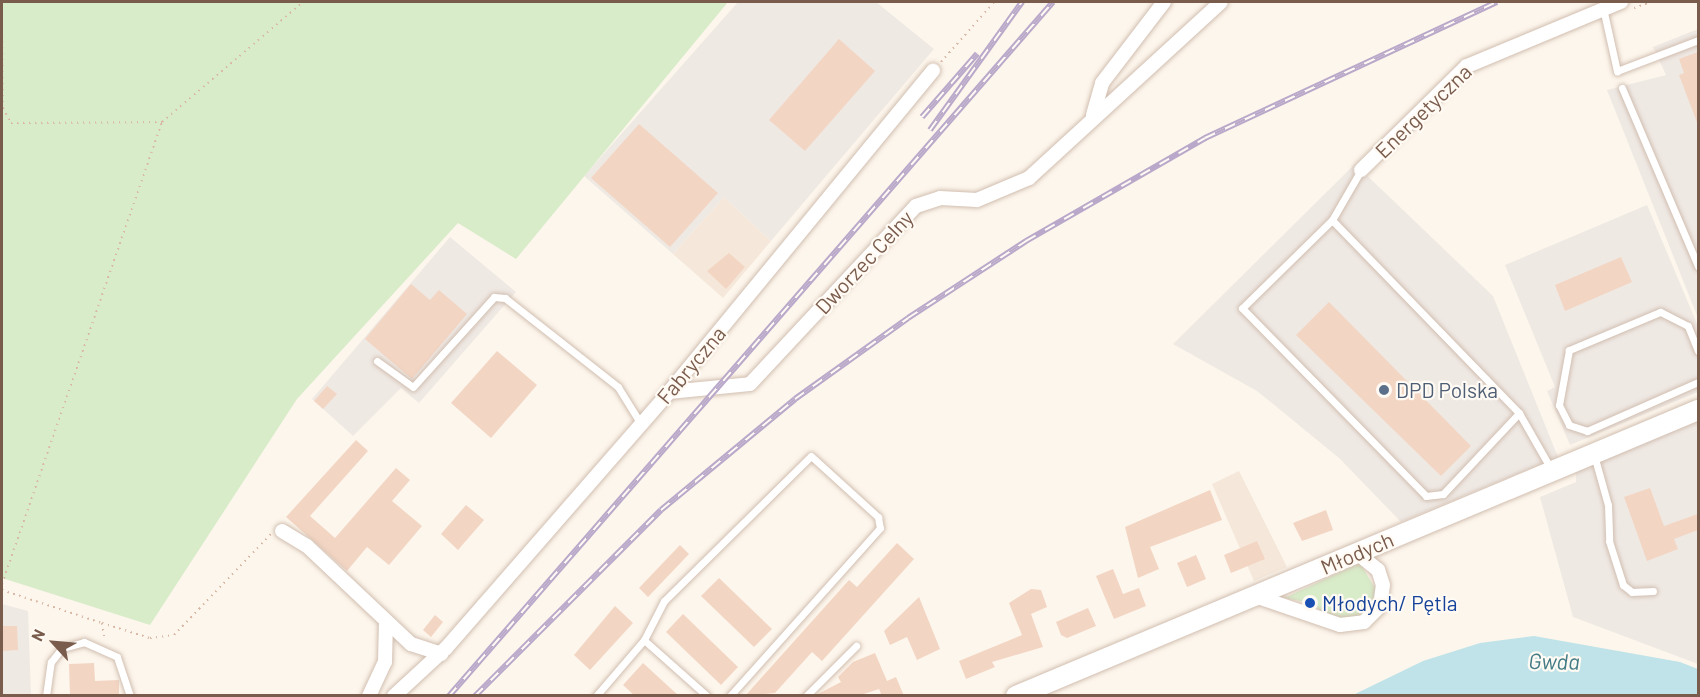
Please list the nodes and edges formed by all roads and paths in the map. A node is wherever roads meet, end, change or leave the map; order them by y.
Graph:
1 (303, 2) edge
2 (994, 2) edge
3 (1164, 2) edge
4 (1221, 2) edge
5 (1621, 2) edge
6 (1603, 8) junction
7 (2, 17) edge
8 (1698, 40) edge
9 (933, 70) joint
10 (1622, 88) dead end
11 (1093, 116) junction
12 (162, 122) junction
13 (1361, 170) joint
14 (1332, 220) junction
15 (1698, 266) edge
16 (1698, 351) edge
17 (377, 361) dead end
18 (1698, 382) edge
19 (669, 392) junction
20 (1698, 410) edge
21 (1519, 413) junction
22 (641, 424) junction
23 (1593, 452) junction
24 (1551, 469) junction
25 (282, 531) joint
26 (1357, 553) junction
27 (2, 584) edge
28 (2, 590) edge
29 (1653, 591) dead end
30 (1256, 596) junction
31 (386, 621) junction
32 (102, 623) junction
33 (644, 640) junction
34 (856, 646) dead end
35 (105, 650) junction
36 (441, 654) junction
37 (46, 696) edge
38 (130, 696) edge
39 (369, 696) edge
40 (394, 696) edge
41 (596, 696) edge
42 (707, 696) edge
43 (730, 696) edge
44 (806, 696) edge
45 (1016, 696) edge

1 - 12 path
2 - 9 path
3 - 11 street
4 - 11 street, Dworzec Celny
5 - 6 street, Energetyczna
6 - 8 lane
6 - 13 street, Energetyczna
7 - 12 path
9 - 19 street, Fabryczna
10 - 15 lane
11 - 19 street, Dworzec Celny
12 - 27 path
13 - 14 lane
14 - 21 lane
14 - 21 lane
16 - 18 lane
17 - 22 lane
19 - 22 street, Fabryczna
20 - 23 street, Młodych
21 - 24 lane
22 - 36 street, Fabryczna
23 - 24 street, Młodych
23 - 29 lane
24 - 26 street, Młodych
25 - 31 street
25 - 32 path
26 - 30 street, Młodych
26 - 30 street
28 - 32 path
30 - 45 street, Młodych
31 - 36 street
31 - 39 street
32 - 35 path
33 - 41 lane
33 - 42 lane
33 - 43 lane
34 - 44 lane
35 - 37 lane
35 - 38 lane
36 - 40 street, Fabryczna

